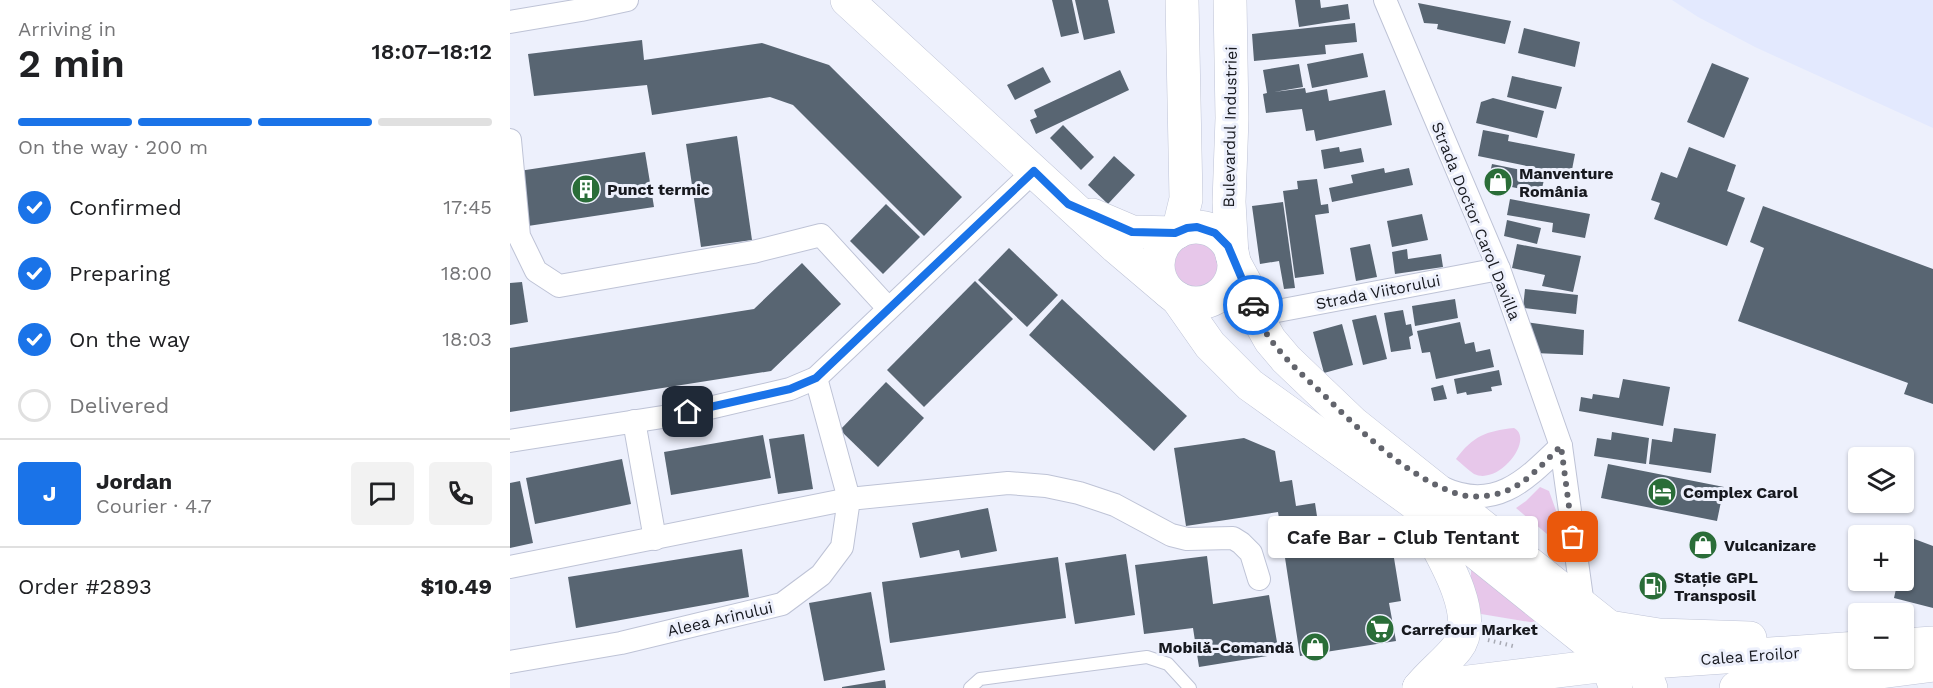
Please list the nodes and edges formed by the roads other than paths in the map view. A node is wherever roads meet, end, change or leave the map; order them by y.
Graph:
1 (627, 0) edge
2 (847, 0) edge
3 (1182, 0) edge
4 (1230, 0) edge
5 (1384, 0) edge
6 (510, 22) edge
7 (510, 140) edge
8 (1034, 171) junction
9 (1068, 204) junction
10 (1177, 232) junction
11 (1233, 258) junction
12 (1499, 269) junction
13 (1173, 295) junction
14 (888, 308) junction
15 (1256, 315) junction
16 (816, 378) junction
17 (634, 421) junction
18 (510, 441) edge
19 (1561, 446) junction
20 (1415, 489) junction
21 (849, 499) junction
22 (655, 539) junction
23 (510, 567) edge
24 (1259, 579) dead end
25 (1582, 605) junction
26 (1609, 627) junction
27 (1933, 643) edge
28 (1914, 644) edge
29 (1848, 649) edge
30 (1825, 651) junction
31 (510, 662) edge
32 (1933, 665) edge
33 (1646, 676) edge
34 (1612, 677) edge
35 (1789, 685) edge
36 (970, 688) edge
37 (1190, 688) edge
38 (1419, 688) edge
39 (1736, 688) edge

1 - 6 street
2 - 8 main road
3 - 10 main road
4 - 11 main road, Bulevardul Industriei
5 - 12 street, Strada Doctor Carol Davilla
7 - 14 street
8 - 9 main road
8 - 14 street
9 - 10 main road
9 - 13 main road
10 - 11 main road
10 - 13 main road
11 - 13 main road
11 - 15 main road
12 - 15 street, Strada Viitorului
12 - 19 street, Strada Doctor Carol Davilla
13 - 20 main road
14 - 16 street
15 - 20 main road
16 - 17 street
16 - 21 street, Aleea Arinului
17 - 18 street
17 - 22 street
19 - 20 street
19 - 25 street, Strada Doctor Carol Davilla
20 - 25 main road
20 - 34 main road
20 - 38 main road
21 - 22 street
21 - 24 street
21 - 31 street, Aleea Arinului
22 - 23 street
25 - 26 main road
26 - 30 main road
26 - 33 main road
27 - 28 main road
29 - 30 main road, Calea Eroilor
30 - 33 main road, Calea Eroilor
32 - 35 main road, Calea Eroilor
33 - 34 main road, Calea Eroilor
34 - 38 main road, Calea Eroilor
35 - 39 main road, Calea Eroilor
36 - 37 lane

